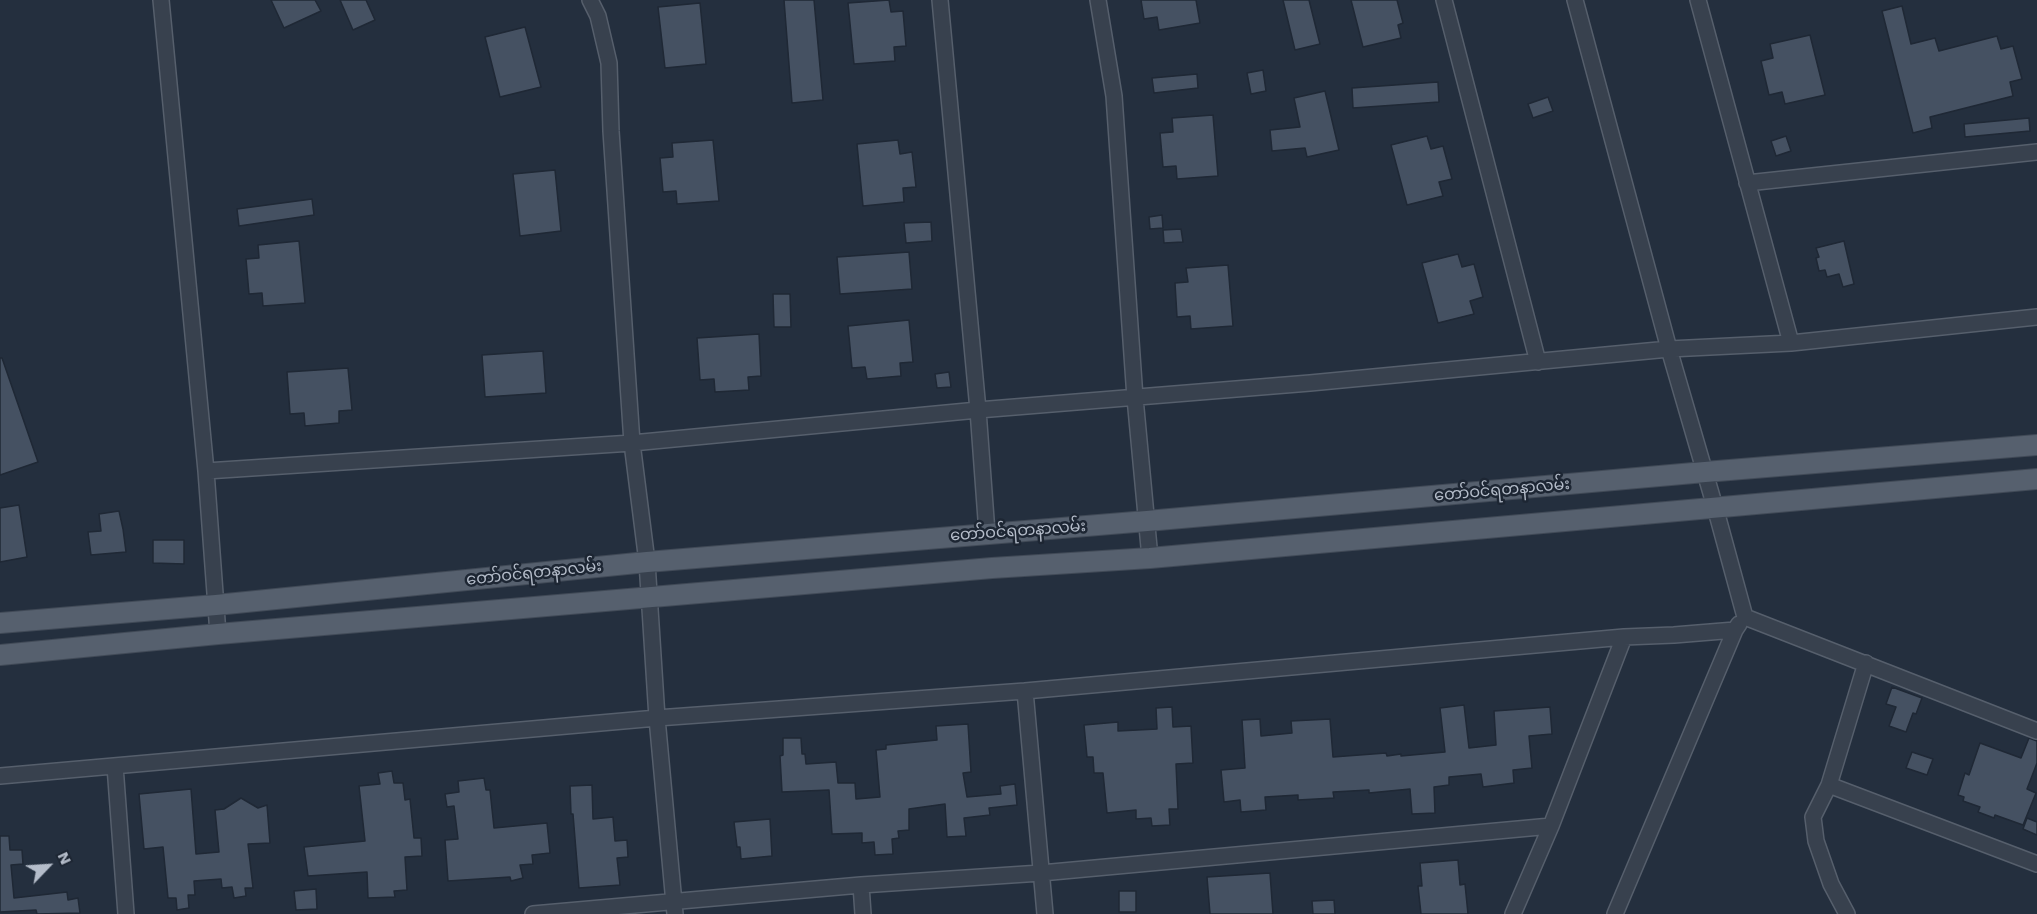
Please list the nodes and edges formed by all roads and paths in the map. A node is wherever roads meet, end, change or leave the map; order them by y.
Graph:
1 (161, 0) edge
2 (590, 0) edge
3 (940, 0) edge
4 (1098, 0) edge
5 (1444, 0) edge
6 (1575, 0) edge
7 (1698, 0) edge
8 (2037, 152) edge
9 (1747, 183) junction
10 (2037, 317) edge
11 (1791, 343) junction
12 (1669, 349) junction
13 (1539, 362) junction
14 (1135, 398) junction
15 (978, 410) junction
16 (632, 443) junction
17 (2037, 445) edge
18 (206, 471) junction
19 (1705, 472) junction
20 (2037, 479) edge
21 (1715, 507) junction
22 (1147, 521) junction
23 (987, 533) junction
24 (1150, 558) junction
25 (647, 561) junction
26 (649, 597) junction
27 (216, 605) junction
28 (1745, 617) junction
29 (0, 623) edge
30 (1735, 630) junction
31 (218, 634) junction
32 (1624, 637) junction
33 (0, 655) edge
34 (1866, 663) junction
35 (1025, 691) junction
36 (657, 718) junction
37 (2037, 731) edge
38 (115, 766) junction
39 (0, 776) edge
40 (1829, 784) junction
41 (1551, 826) junction
42 (2037, 864) edge
43 (1041, 873) junction
44 (861, 885) junction
45 (675, 908) edge
46 (126, 914) edge
47 (533, 914) edge
48 (863, 914) edge
49 (1045, 914) edge
50 (1513, 914) edge
51 (1615, 914) edge
52 (1847, 914) edge

1 - 18 street
2 - 16 street
3 - 15 street
4 - 14 street
5 - 13 street
6 - 12 street
7 - 9 street
8 - 9 street
9 - 11 street
10 - 11 street
11 - 12 street
12 - 13 street
12 - 19 street
13 - 14 street
14 - 15 street
14 - 22 street
15 - 16 street
15 - 23 street
16 - 18 street
16 - 25 street
17 - 19 main road, တော်ဝင်ရတနာလမ်း
18 - 27 street
19 - 21 street
19 - 22 main road, တော်ဝင်ရတနာလမ်း
20 - 21 main road, တော်ဝင်ရတနာလမ်း
21 - 24 main road, တော်ဝင်ရတနာလမ်း
21 - 28 street
22 - 23 main road, တော်ဝင်ရတနာလမ်း
22 - 24 street
23 - 25 main road, တော်ဝင်ရတနာလမ်း
24 - 26 main road, တော်ဝင်ရတနာလမ်း
25 - 26 street
25 - 27 main road, တော်ဝင်ရတနာလမ်း
26 - 31 main road, တော်ဝင်ရတနာလမ်း
26 - 36 street
27 - 29 main road, တော်ဝင်ရတနာလမ်း
27 - 31 street
28 - 30 street
28 - 34 street
30 - 32 street
30 - 51 street
31 - 33 main road, တော်ဝင်ရတနာလမ်း
32 - 35 street
32 - 41 street
34 - 37 street
34 - 40 street
35 - 36 street
35 - 43 street
36 - 38 street
36 - 45 street
38 - 39 street
38 - 46 street
40 - 42 street
40 - 52 street
41 - 43 street
41 - 50 street
43 - 44 street
43 - 49 street
44 - 45 street
44 - 48 street
45 - 47 street

